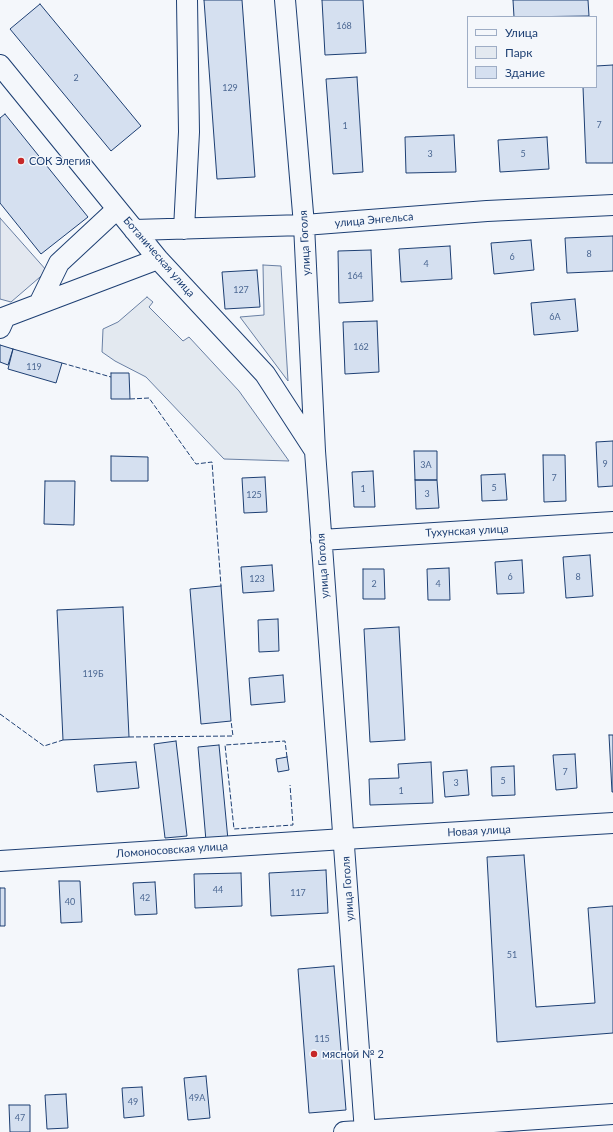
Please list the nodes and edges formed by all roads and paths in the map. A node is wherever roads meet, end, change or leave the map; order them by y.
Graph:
1 (187, 0) edge
2 (285, 0) edge
3 (0, 66) edge
4 (613, 205) edge
5 (117, 209) junction
6 (304, 226) junction
7 (184, 229) junction
8 (134, 230) junction
9 (158, 259) junction
10 (40, 304) junction
11 (0, 328) edge
12 (315, 451) junction
13 (613, 522) edge
14 (321, 540) junction
15 (613, 823) edge
16 (344, 839) junction
17 (0, 861) edge
18 (613, 1114) edge
19 (365, 1131) edge
20 (344, 1132) edge

1 - 7 street
2 - 6 street, улица Гоголя
3 - 5 street, Ботаническая улица
4 - 6 street, улица Энгельса
5 - 8 street, Ботаническая улица
5 - 10 street
6 - 7 street, улица Энгельса
6 - 12 street, улица Гоголя
7 - 8 street, улица Энгельса
8 - 9 street, Ботаническая улица
9 - 10 street
9 - 12 street, Ботаническая улица
10 - 11 street
12 - 14 street, улица Гоголя
13 - 14 street, Тухунская улица
14 - 16 street, улица Гоголя
15 - 16 street, Новая улица
16 - 17 street, Ломоносовская улица
16 - 19 street, улица Гоголя
18 - 19 street
19 - 20 street

